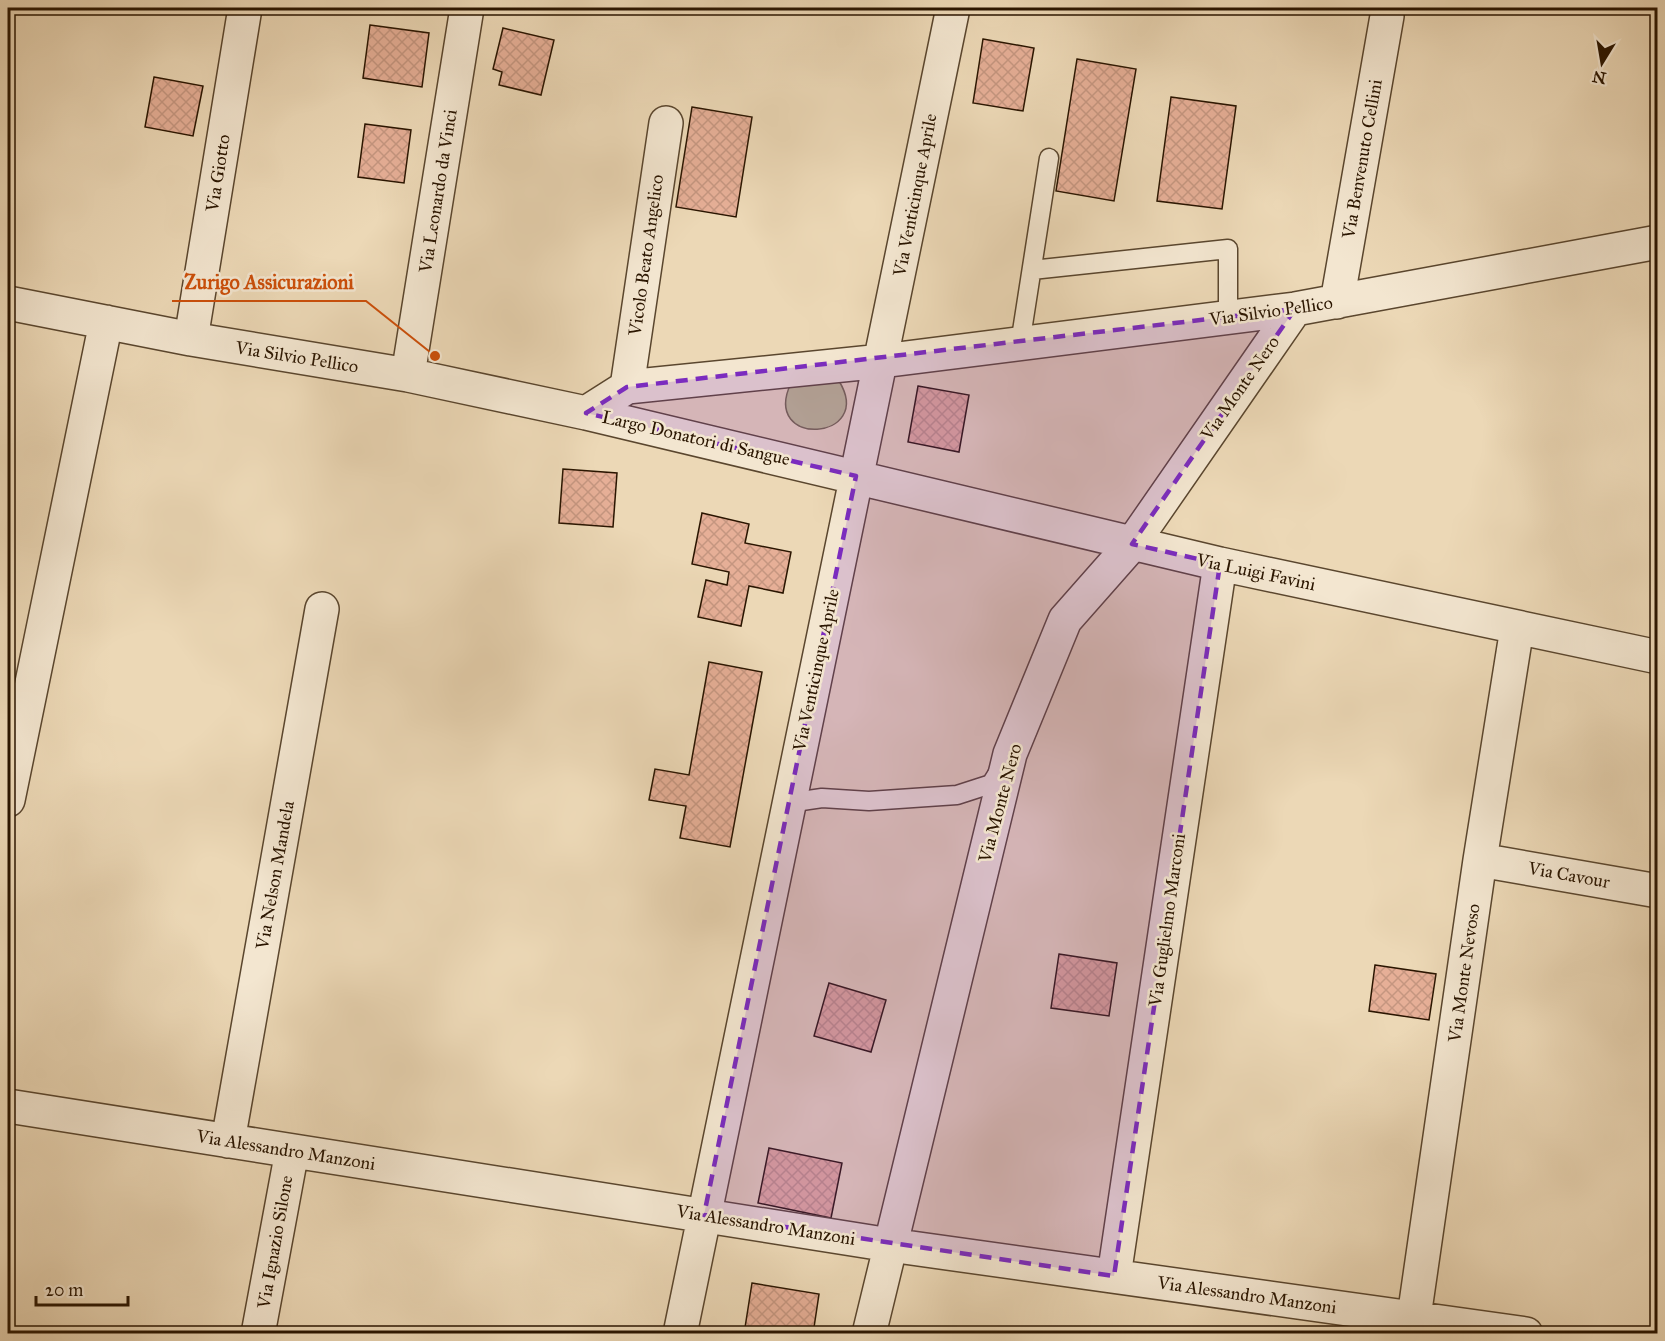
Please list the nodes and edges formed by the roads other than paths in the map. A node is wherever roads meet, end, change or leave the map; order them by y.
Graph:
1 (245, 8) edge
2 (467, 8) edge
3 (952, 8) edge
4 (1387, 16) dead end
5 (666, 123) dead end
6 (1049, 158) dead end
7 (1658, 242) edge
8 (1032, 270) junction
9 (1337, 302) junction
10 (8, 303) edge
11 (1295, 309) junction
12 (1228, 317) junction
13 (106, 322) junction
14 (190, 339) junction
15 (1020, 344) junction
16 (882, 361) junction
17 (408, 375) junction
18 (627, 387) junction
19 (586, 413) junction
20 (856, 476) junction
21 (1132, 544) junction
22 (1220, 564) junction
23 (322, 609) dead end
24 (1517, 628) junction
25 (1658, 657) edge
26 (1010, 754) junction
27 (8, 800) edge
28 (788, 803) junction
29 (1480, 860) junction
30 (1658, 891) edge
31 (8, 1106) edge
32 (228, 1141) junction
33 (292, 1150) junction
34 (704, 1215) junction
35 (890, 1245) junction
36 (1114, 1276) junction
37 (1414, 1317) junction
38 (258, 1334) edge
39 (680, 1334) edge
40 (869, 1334) edge
41 (1526, 1334) edge

1 - 14 street, Via Giotto
2 - 17 street, Via Leonardo da Vinci
3 - 16 street, Via Venticinque Aprile
4 - 9 street, Via Benvenuto Cellini
5 - 18 street, Vicolo Beato Angelico
6 - 8 lane
7 - 9 street, Via Silvio Pellico
8 - 12 lane
8 - 15 lane
9 - 11 street, Via Silvio Pellico
10 - 13 street, Via Silvio Pellico
11 - 12 street, Via Silvio Pellico
11 - 21 street, Via Monte Nero
12 - 15 street, Via Silvio Pellico
13 - 14 street, Via Silvio Pellico
13 - 27 street
14 - 17 street, Via Silvio Pellico
15 - 16 street, Via Silvio Pellico
16 - 18 street, Largo Donatori di Sangue
16 - 20 street, Via Venticinque Aprile
17 - 19 street, Via Silvio Pellico
18 - 19 street, Largo Donatori di Sangue
19 - 20 street, Largo Donatori di Sangue
20 - 21 street, Via Luigi Favini
20 - 28 street, Via Venticinque Aprile
21 - 22 street, Via Luigi Favini
21 - 26 street, Via Monte Nero
22 - 24 street, Via Luigi Favini
22 - 36 street, Via Guglielmo Marconi
23 - 32 street, Via Nelson Mandela
24 - 25 street, Via Luigi Favini
24 - 29 street, Via Monte Nevoso
26 - 28 lane
26 - 35 street, Via Monte Nero
28 - 34 street, Via Venticinque Aprile
29 - 30 street, Via Cavour
29 - 37 street, Via Monte Nevoso
31 - 32 street, Via Alessandro Manzoni
32 - 33 street, Via Alessandro Manzoni
33 - 34 street, Via Alessandro Manzoni
33 - 38 street, Via Ignazio Silone
34 - 35 street, Via Alessandro Manzoni
34 - 39 street, Via Venticinque Aprile
35 - 36 street, Via Alessandro Manzoni
35 - 40 street, Via Monte Nero
36 - 37 street, Via Alessandro Manzoni
37 - 41 street, Via Alessandro Manzoni

